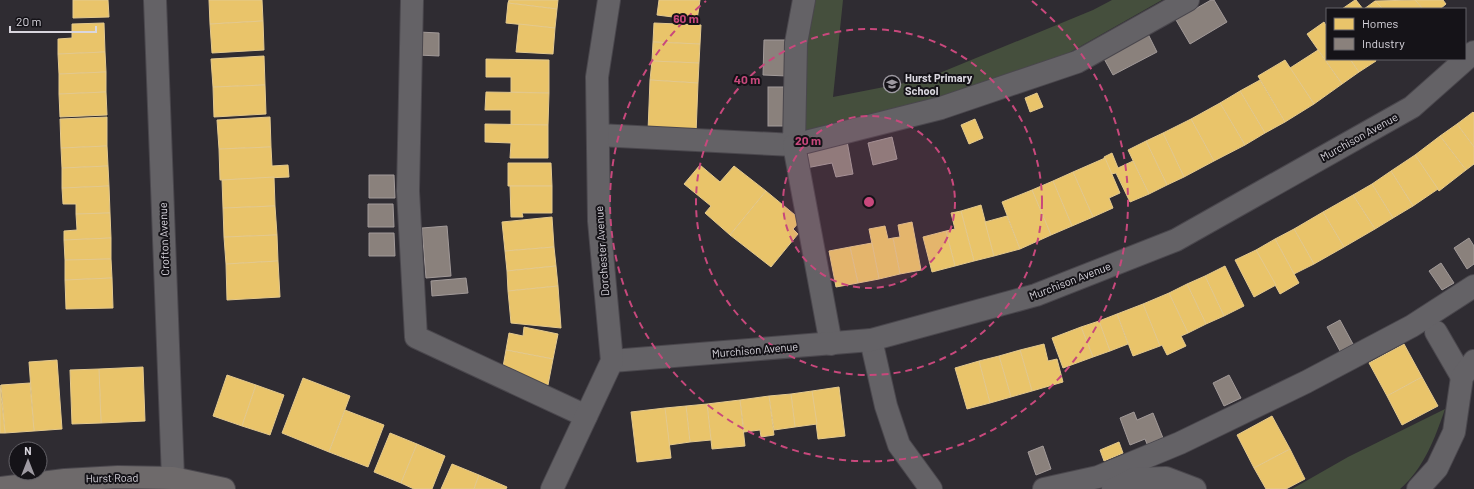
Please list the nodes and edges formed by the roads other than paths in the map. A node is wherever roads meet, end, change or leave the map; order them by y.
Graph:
1 (155, 0) edge
2 (412, 0) edge
3 (609, 0) edge
4 (804, 0) edge
5 (1188, 0) edge
6 (1474, 52) edge
7 (1466, 59) edge
8 (1465, 60) edge
9 (598, 135) junction
10 (794, 145) junction
11 (1474, 286) edge
12 (1436, 332) dead end
13 (871, 340) junction
14 (831, 344) junction
15 (612, 361) junction
16 (1468, 369) edge
17 (586, 416) junction
18 (173, 478) junction
19 (0, 488) edge
20 (224, 489) edge
21 (552, 489) edge
22 (931, 489) edge
23 (1044, 489) edge
24 (1113, 489) edge
25 (1195, 489) edge
26 (1418, 489) edge

1 - 18 street, Crofton Avenue
2 - 17 street
3 - 9 street, Dorchester Avenue
4 - 10 street
5 - 10 street
6 - 7 street, Murchison Avenue
8 - 13 street, Murchison Avenue
9 - 10 street
9 - 15 street, Dorchester Avenue
10 - 14 street
11 - 23 street
12 - 16 street
13 - 14 street, Murchison Avenue
13 - 22 street
14 - 15 street, Murchison Avenue
15 - 17 street
16 - 26 street
17 - 21 street
18 - 19 main road, Hurst Road
18 - 20 main road, Hurst Road
24 - 25 street

